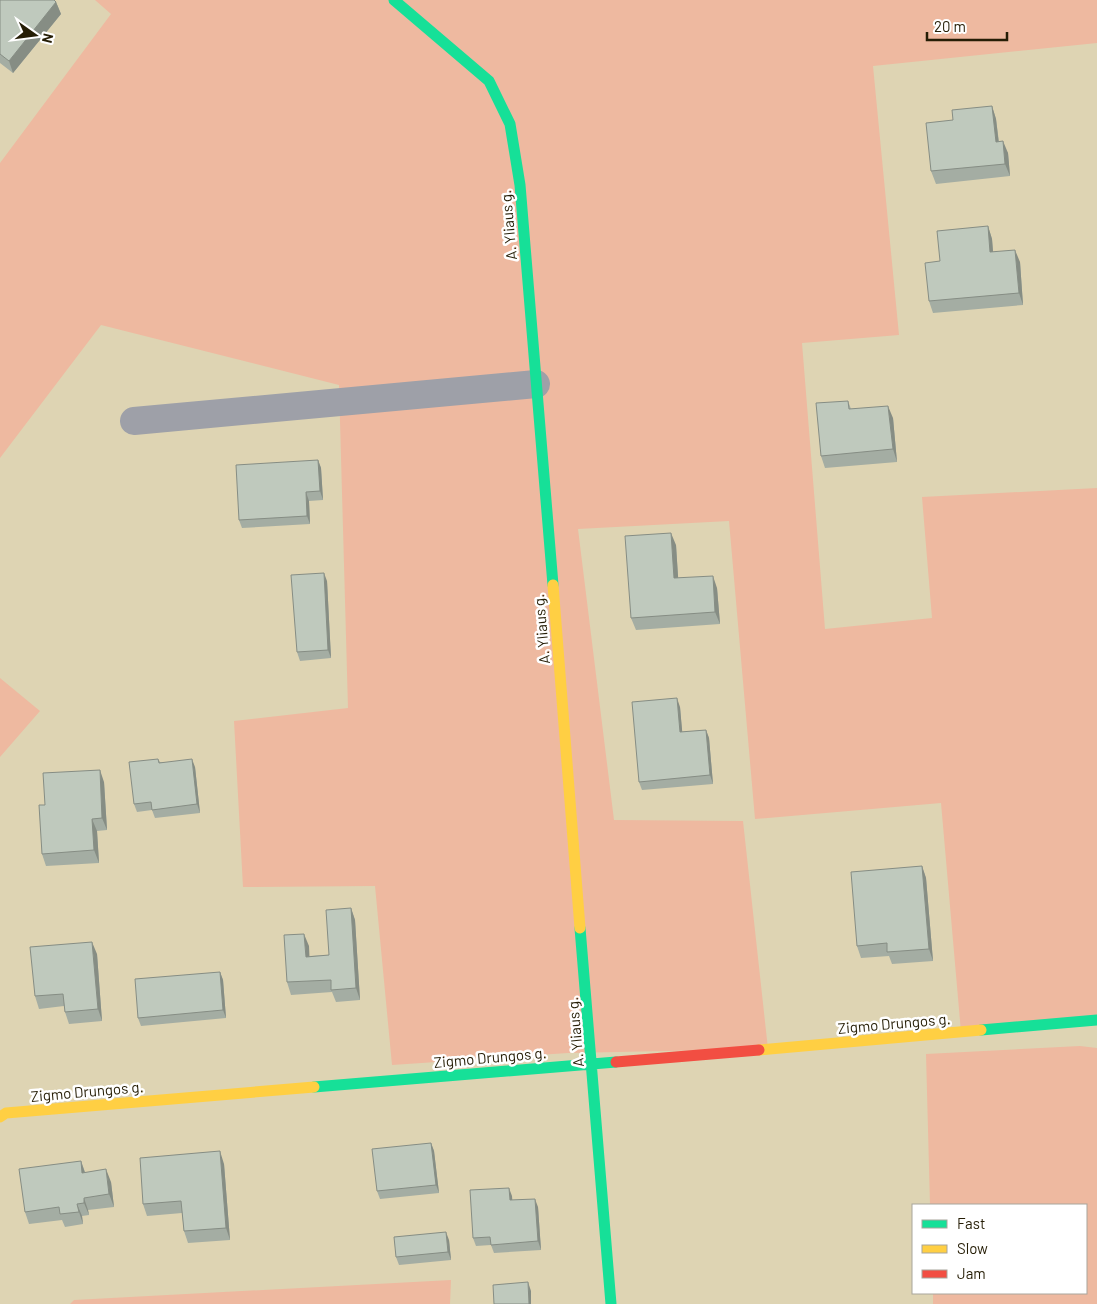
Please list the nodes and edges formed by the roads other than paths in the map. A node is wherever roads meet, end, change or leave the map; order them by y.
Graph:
1 (394, 0) edge
2 (536, 384) junction
3 (134, 421) dead end
4 (1097, 1020) edge
5 (592, 1063) junction
6 (3, 1115) edge
7 (611, 1304) edge

1 - 2 street, A. Yliaus g.
2 - 3 street
2 - 5 street, A. Yliaus g.
4 - 5 street, Zigmo Drungos g.
5 - 6 street, Zigmo Drungos g.
5 - 7 street, A. Yliaus g.

